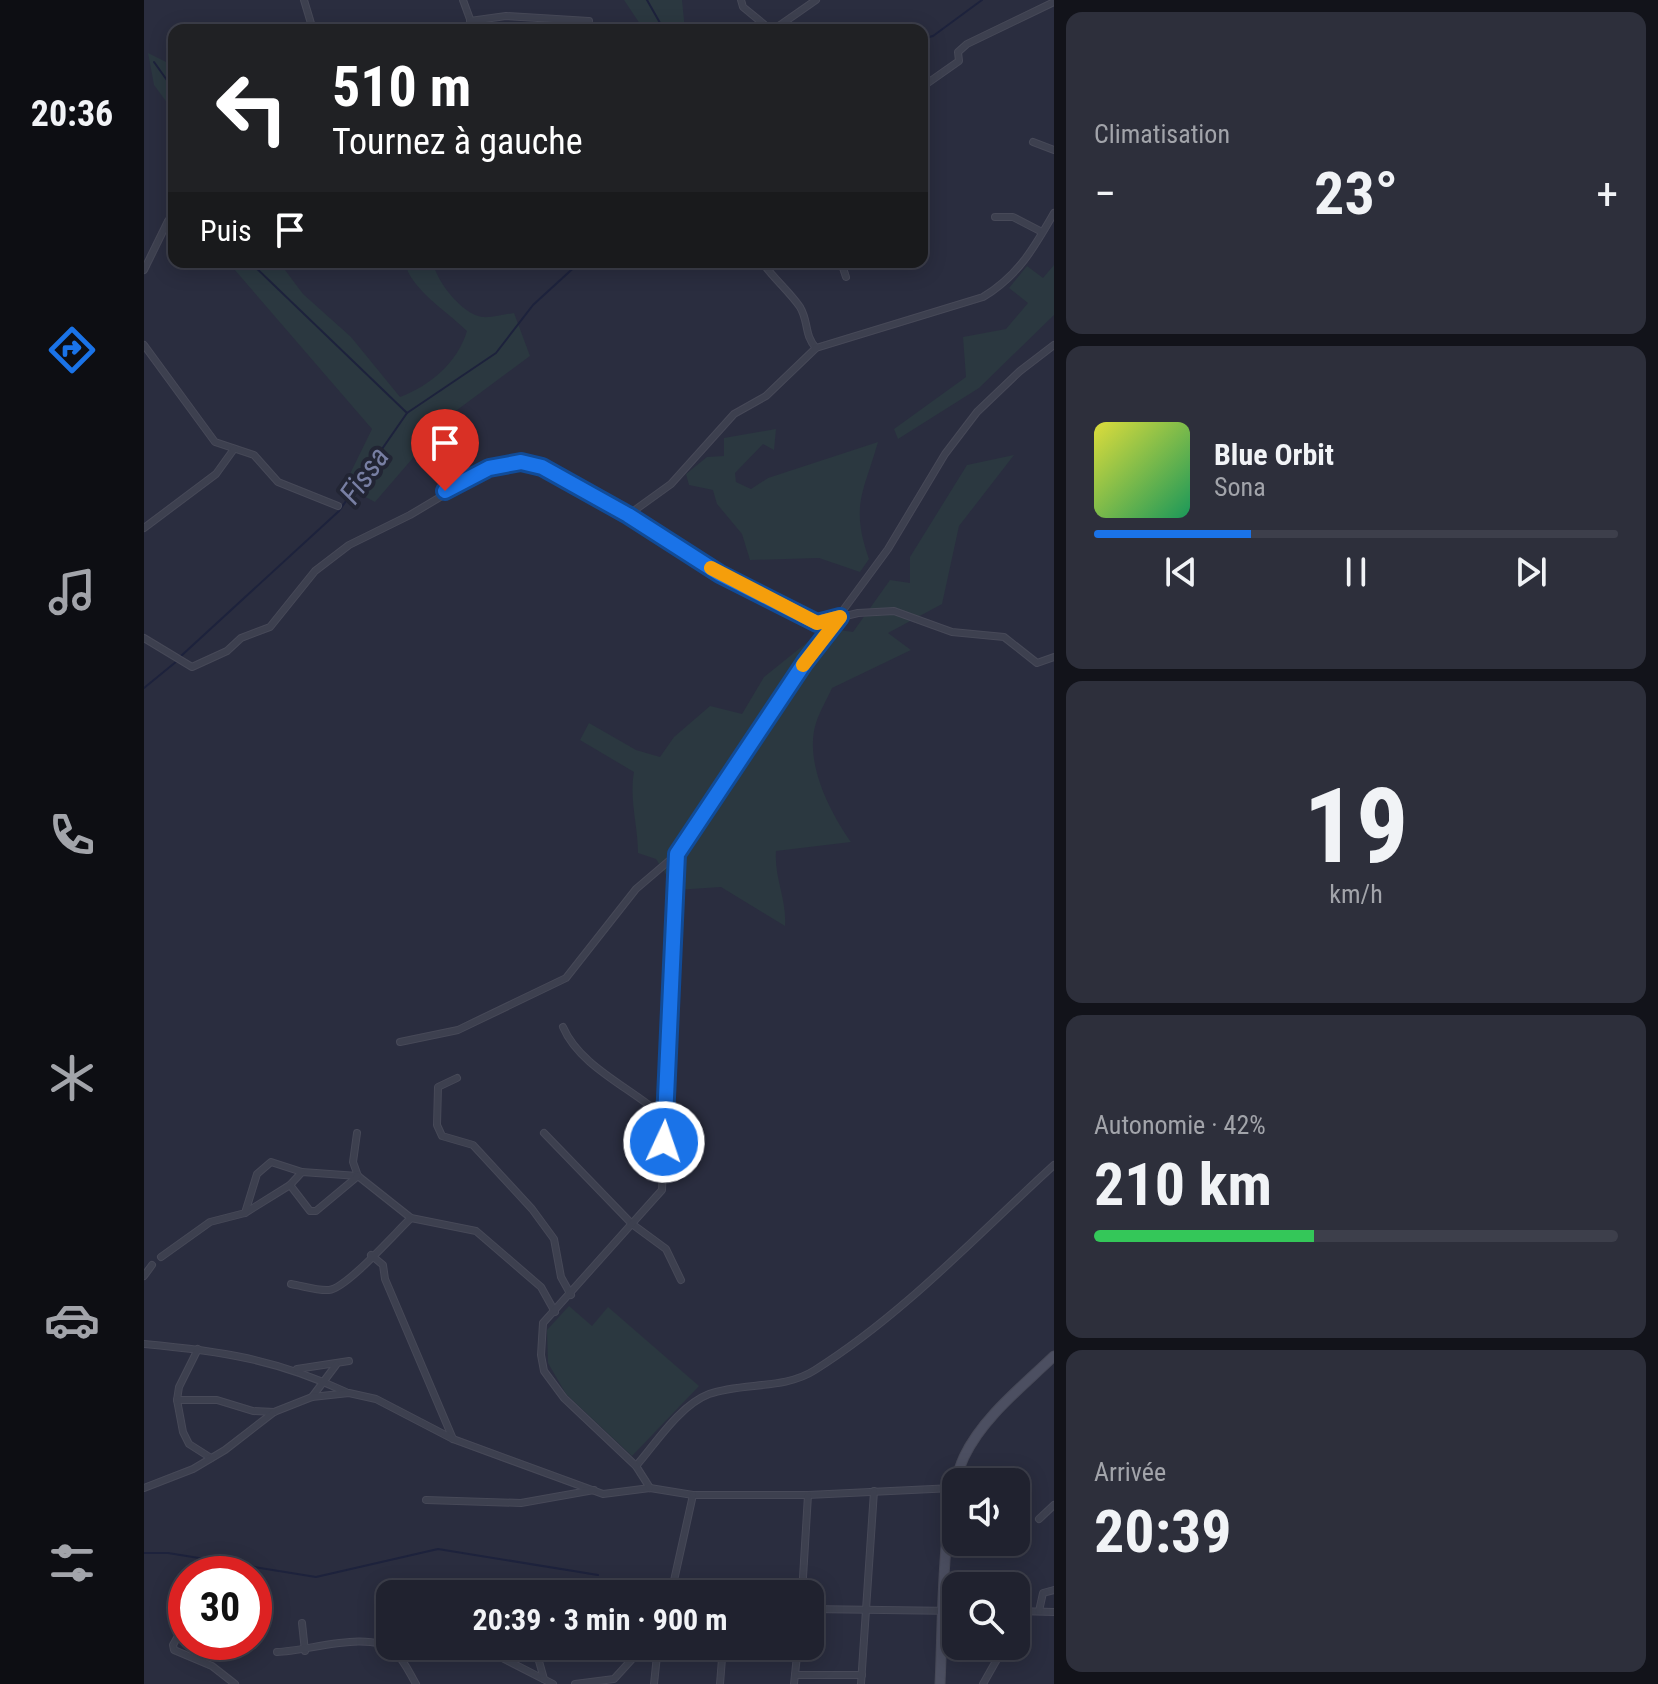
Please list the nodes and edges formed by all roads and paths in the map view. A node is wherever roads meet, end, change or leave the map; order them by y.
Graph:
1 (304, 0) edge
2 (463, 0) edge
3 (741, 0) edge
4 (816, 0) edge
5 (1052, 2) edge
6 (1054, 11) edge
7 (470, 21) junction
8 (589, 21) dead end
9 (311, 24) edge
10 (471, 24) edge
11 (764, 24) edge
12 (781, 24) edge
13 (928, 83) edge
14 (1033, 142) dead end
15 (1054, 150) edge
16 (1054, 213) edge
17 (995, 217) dead end
18 (168, 221) dead end
19 (1042, 232) junction
20 (146, 260) edge
21 (767, 268) edge
22 (843, 268) edge
23 (144, 270) edge
24 (846, 277) dead end
25 (144, 345) edge
26 (1054, 345) edge
27 (816, 348) junction
28 (234, 449) junction
29 (338, 506) dead end
30 (628, 515) junction
31 (144, 528) edge
32 (840, 617) junction
33 (144, 638) edge
34 (1054, 657) edge
35 (677, 854) junction
36 (563, 1027) dead end
37 (400, 1042) dead end
38 (457, 1078) dead end
39 (665, 1118) junction
40 (357, 1133) dead end
41 (544, 1133) dead end
42 (1054, 1165) edge
43 (302, 1172) junction
44 (358, 1176) junction
45 (290, 1185) junction
46 (245, 1213) junction
47 (411, 1218) junction
48 (632, 1224) junction
49 (371, 1255) junction
50 (161, 1257) dead end
51 (152, 1265) dead end
52 (144, 1276) edge
53 (681, 1280) dead end
54 (291, 1284) dead end
55 (571, 1295) junction
56 (555, 1312) junction
57 (144, 1344) edge
58 (198, 1349) junction
59 (1054, 1356) edge
60 (349, 1361) dead end
61 (336, 1364) junction
62 (297, 1369) junction
63 (325, 1382) junction
64 (349, 1393) junction
65 (312, 1397) junction
66 (177, 1400) junction
67 (274, 1412) junction
68 (453, 1439) junction
69 (211, 1458) junction
70 (636, 1466) junction
71 (960, 1468) edge
72 (144, 1488) edge
73 (650, 1488) junction
74 (942, 1488) edge
75 (594, 1490) junction
76 (874, 1491) junction
77 (693, 1495) junction
78 (808, 1495) junction
79 (426, 1500) dead end
80 (1054, 1505) edge
81 (1039, 1519) dead end
82 (674, 1580) edge
83 (803, 1580) edge
84 (1054, 1590) edge
85 (824, 1609) edge
86 (867, 1611) junction
87 (942, 1611) edge
88 (1030, 1611) edge
89 (1039, 1611) junction
90 (1054, 1612) edge
91 (302, 1623) dead end
92 (942, 1648) edge
93 (305, 1651) junction
94 (277, 1652) dead end
95 (198, 1660) edge
96 (506, 1660) edge
97 (539, 1660) edge
98 (631, 1660) edge
99 (657, 1660) edge
100 (722, 1660) edge
101 (797, 1660) edge
102 (997, 1660) edge
103 (795, 1675) junction
104 (862, 1675) junction
105 (544, 1680) junction
106 (235, 1684) edge
107 (416, 1684) edge
108 (553, 1684) edge
109 (575, 1684) edge
110 (654, 1684) edge
111 (720, 1684) edge
112 (794, 1684) edge
113 (861, 1684) edge
114 (940, 1684) edge
115 (983, 1684) edge

1 - 9 street
2 - 7 street
3 - 11 street
4 - 12 street
5 - 6 street
5 - 13 street
7 - 8 street
7 - 10 street
14 - 15 street
16 - 19 street
17 - 19 street
18 - 20 street
19 - 27 street
20 - 23 street
21 - 27 street
22 - 24 street
25 - 28 street
26 - 32 street
27 - 30 street
28 - 29 street
28 - 31 street
30 - 32 street
30 - 33 street
32 - 34 street
32 - 35 street
35 - 37 street
35 - 39 street
36 - 39 street
38 - 55 street
39 - 48 street
40 - 44 street
41 - 48 street
42 - 70 street
43 - 44 street
43 - 45 street
43 - 46 street
44 - 45 street
44 - 47 street
45 - 46 street
46 - 50 street
47 - 49 street
47 - 56 street
48 - 53 street
48 - 55 street
49 - 54 street
49 - 68 street
51 - 52 street
55 - 56 street
56 - 70 street
57 - 58 street
58 - 62 street
58 - 66 street
59 - 71 main road
60 - 61 street
61 - 62 street
61 - 63 street
62 - 63 street
63 - 64 street
63 - 65 street
64 - 65 street
64 - 68 street
65 - 67 street
66 - 67 street
66 - 69 street
67 - 69 street
68 - 75 street
69 - 72 street
70 - 73 street
73 - 75 street
73 - 77 street
74 - 76 street
75 - 79 street
76 - 78 street
76 - 86 street
77 - 78 street
77 - 82 street
78 - 83 street
80 - 81 street
84 - 89 street
85 - 86 street
86 - 87 street
86 - 104 street
88 - 89 street
89 - 90 street
91 - 93 street
92 - 114 main road
93 - 94 street
93 - 107 street
95 - 106 street
96 - 105 street
97 - 105 street
98 - 109 street
99 - 110 street
100 - 111 street
101 - 103 street
102 - 115 street
103 - 104 street
103 - 112 street
104 - 113 street
105 - 108 street

